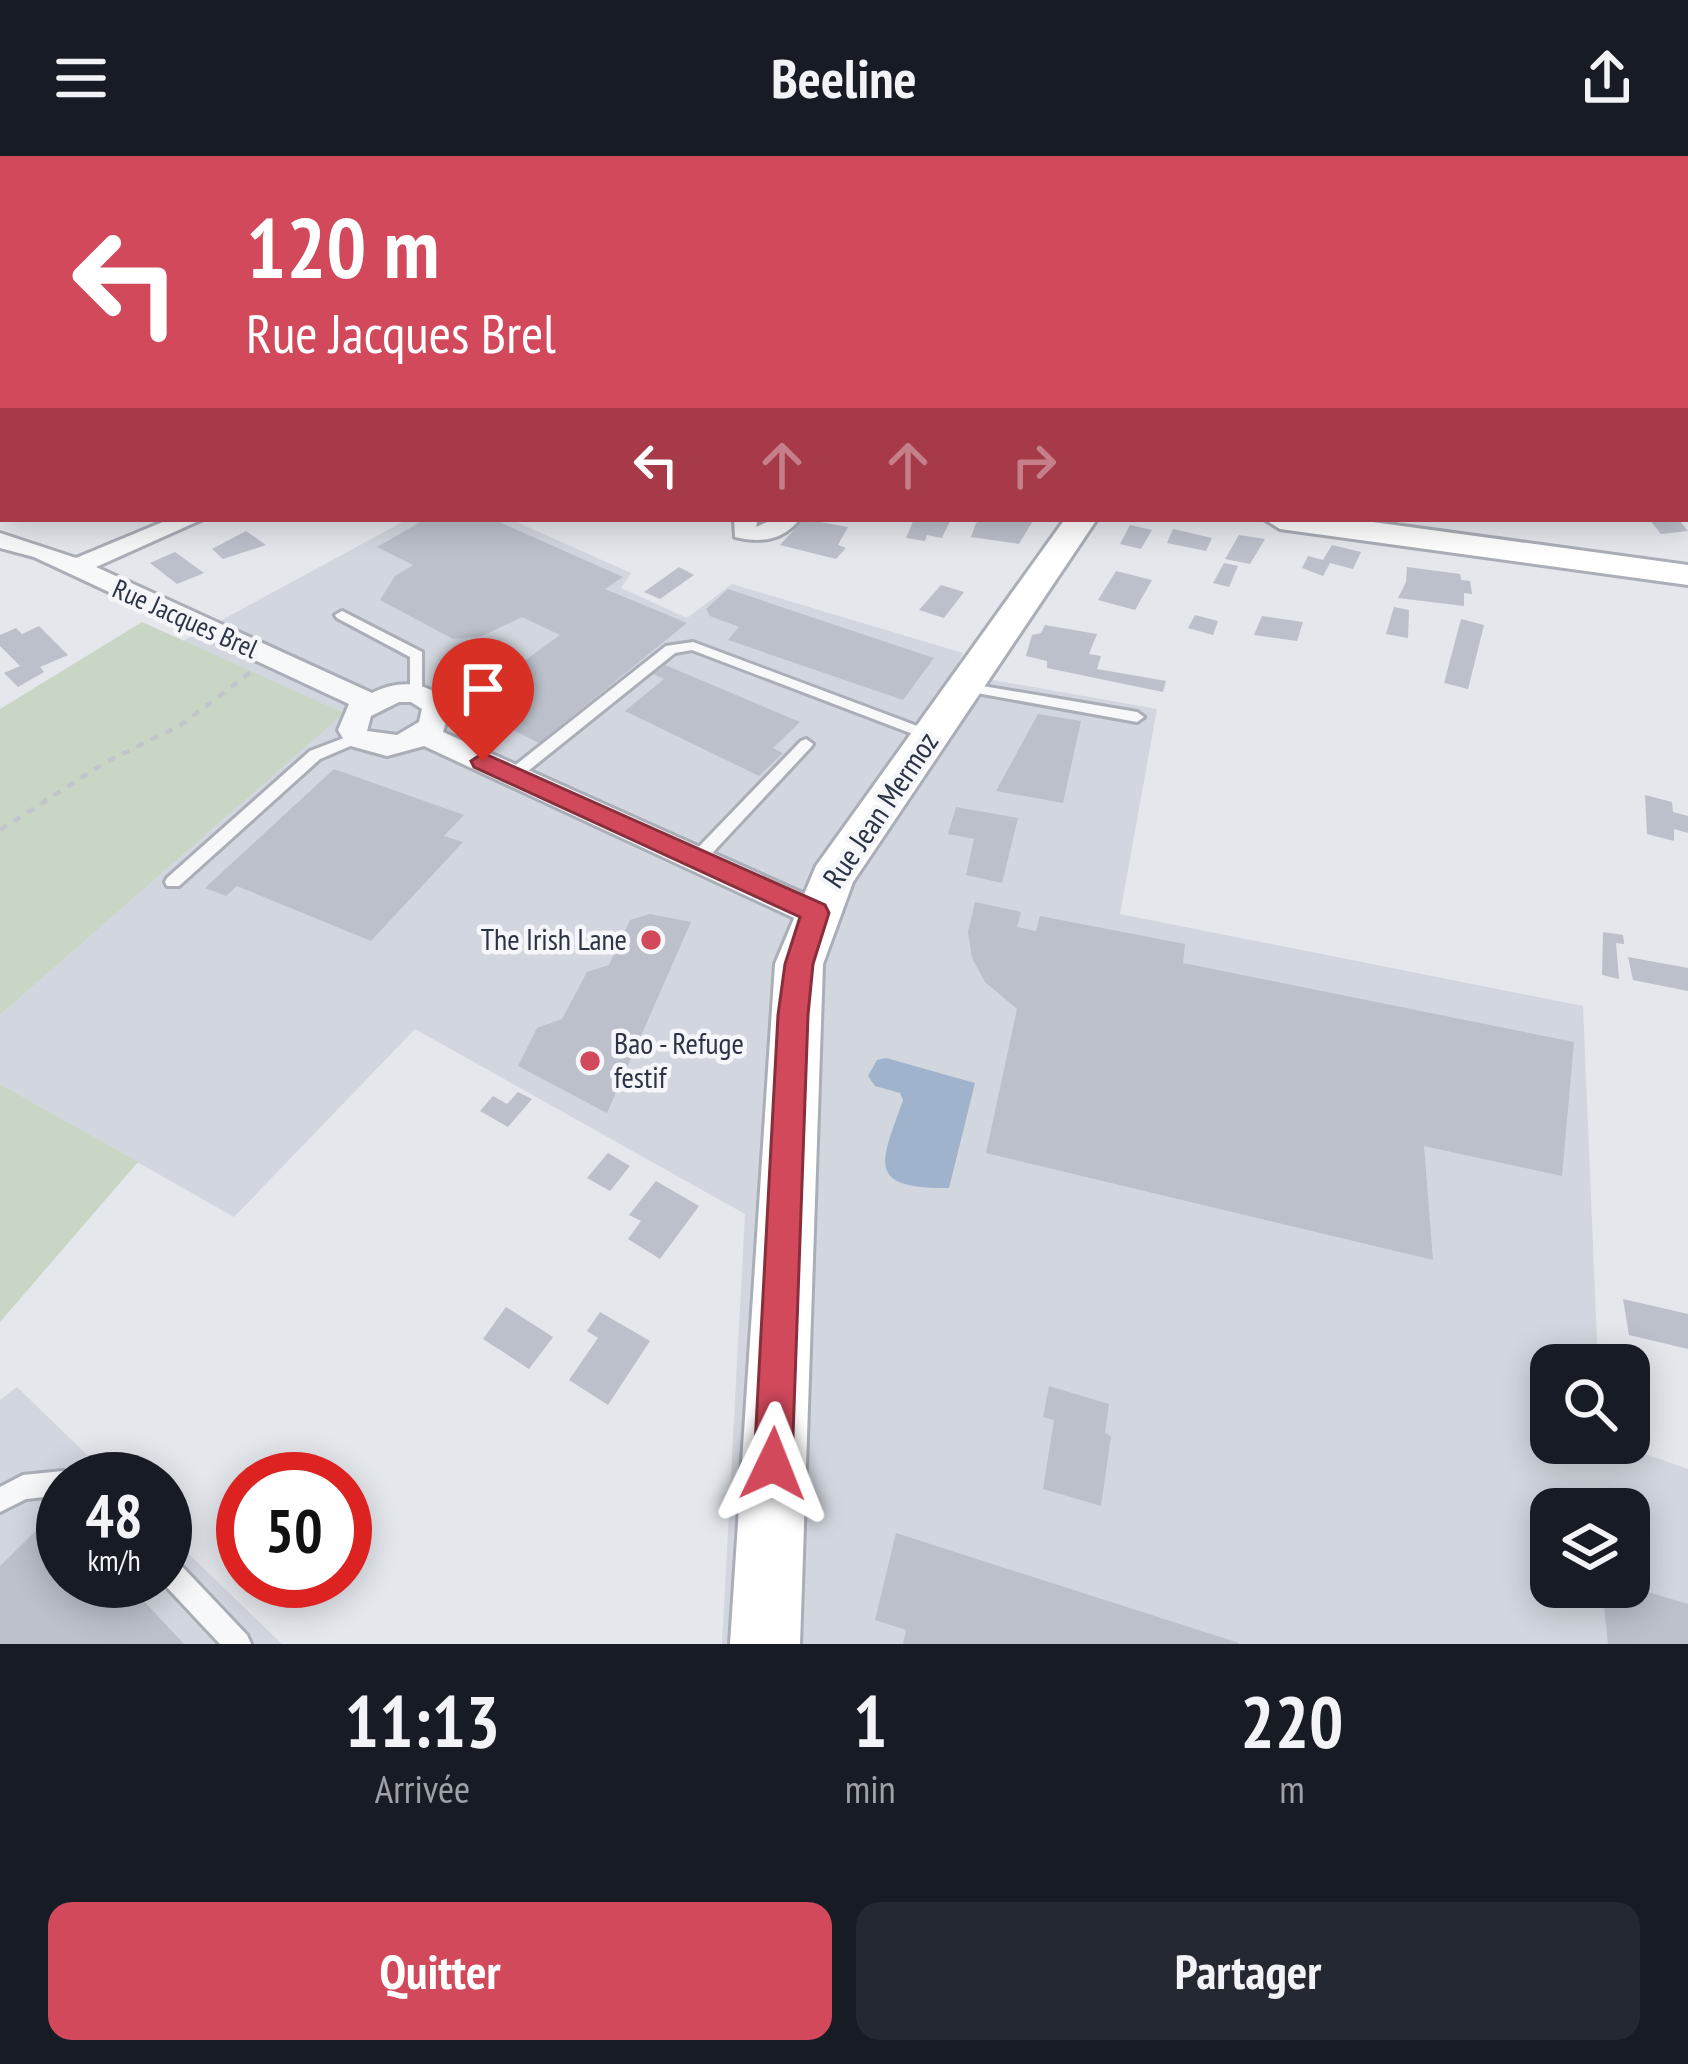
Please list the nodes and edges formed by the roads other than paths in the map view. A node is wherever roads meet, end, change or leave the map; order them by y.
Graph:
1 (184, 522) edge
2 (745, 522) edge
3 (785, 522) edge
4 (1079, 522) edge
5 (1302, 522) edge
6 (0, 540) edge
7 (73, 568) junction
8 (1688, 575) edge
9 (342, 615) dead end
10 (965, 686) junction
11 (417, 693) junction
12 (368, 702) junction
13 (1137, 717) dead end
14 (424, 735) junction
15 (931, 736) junction
16 (357, 738) junction
17 (806, 744) dead end
18 (513, 775) junction
19 (696, 860) junction
20 (173, 882) dead end
21 (815, 913) junction
22 (36, 1486) edge
23 (0, 1500) edge
24 (192, 1595) edge
25 (238, 1644) edge
26 (765, 1644) edge

1 - 7 street
2 - 3 street
4 - 10 main road, Rue Jean Mermoz
5 - 8 main road
6 - 7 street, Rue Jacques Brel
7 - 12 street, Rue Jacques Brel
9 - 11 lane
10 - 13 lane
10 - 15 main road, Rue Jean Mermoz
11 - 12 street
11 - 14 street
12 - 16 street
14 - 16 street
14 - 18 street
15 - 18 lane
15 - 21 main road, Rue Jean Mermoz
16 - 20 lane
17 - 19 lane
18 - 19 street
19 - 21 street
21 - 26 main road, Rue Jean Mermoz
22 - 23 lane
24 - 25 lane

